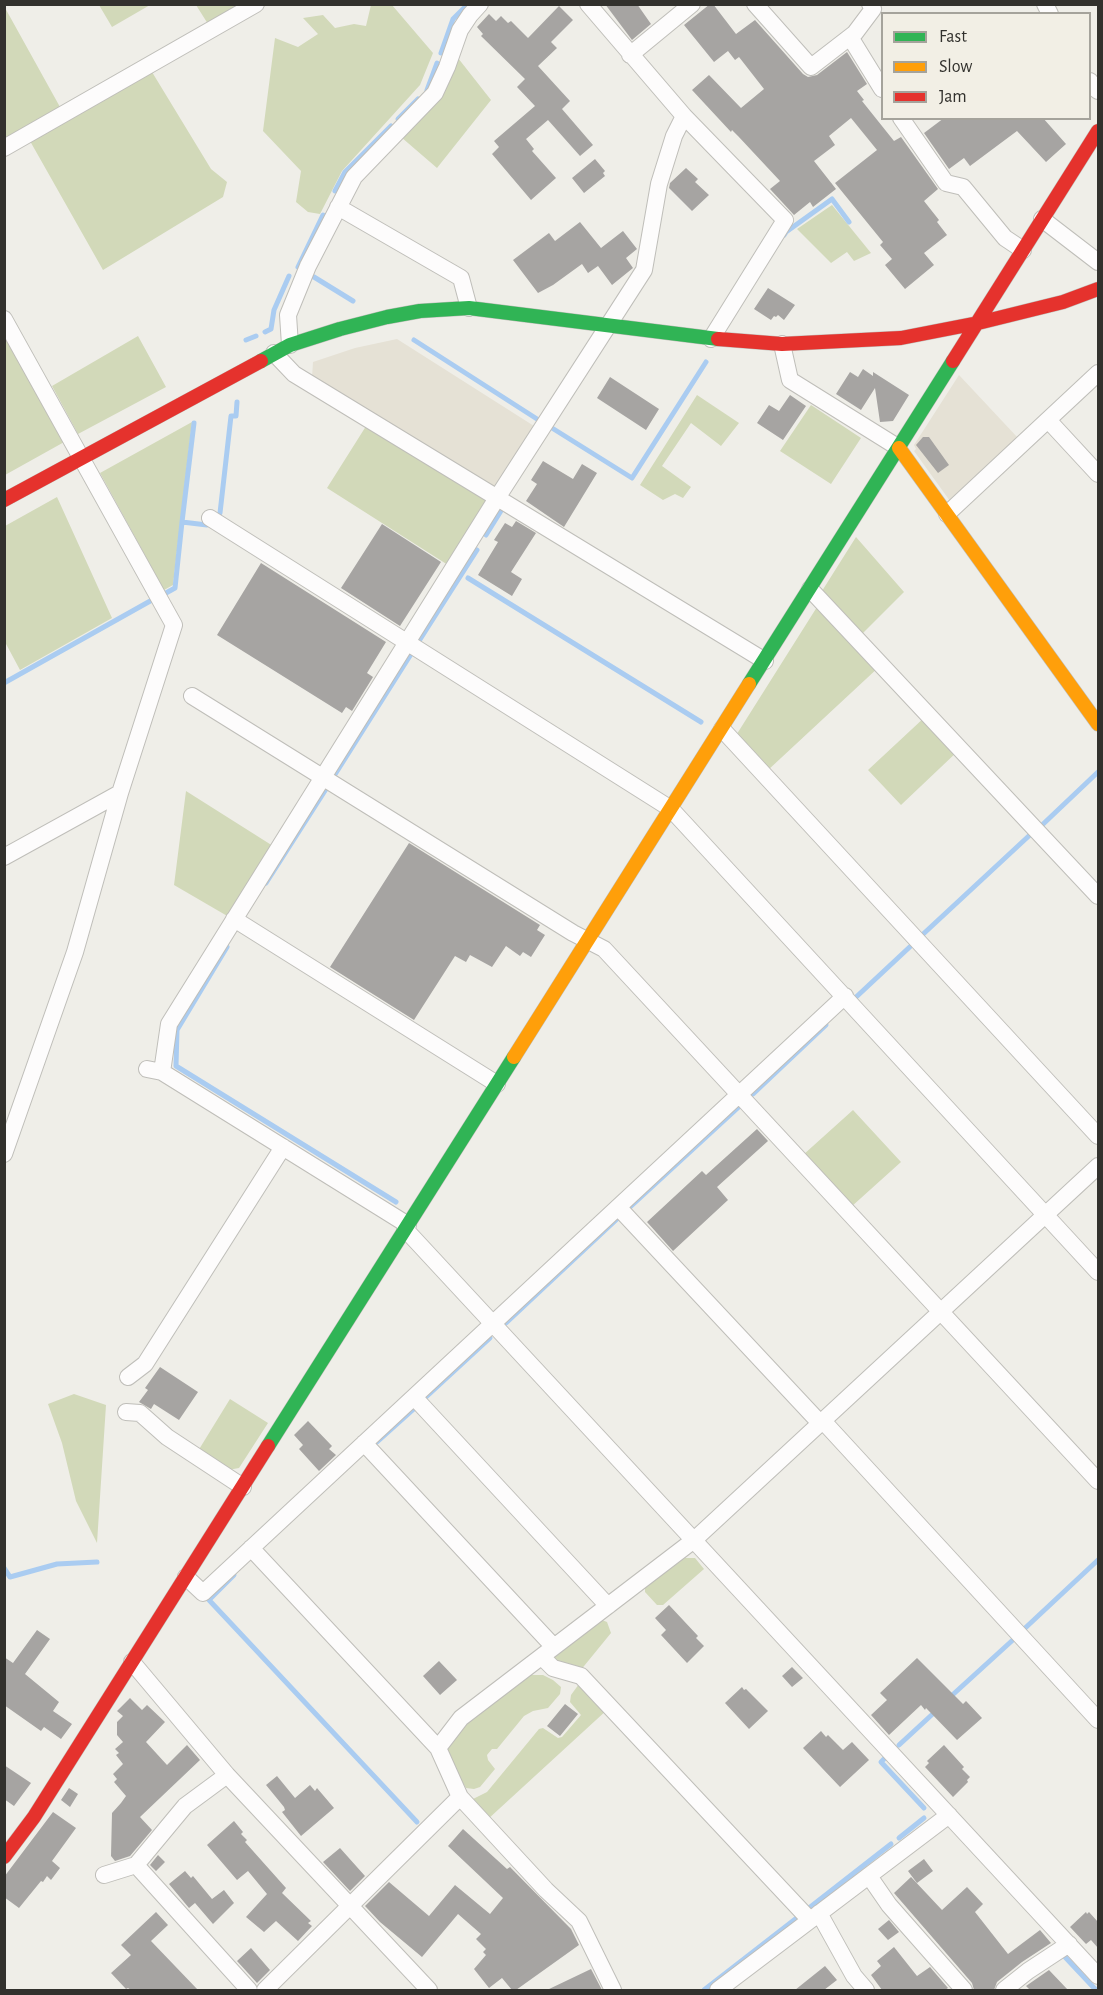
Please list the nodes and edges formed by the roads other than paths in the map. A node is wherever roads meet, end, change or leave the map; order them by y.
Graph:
1 (256, 4) edge
2 (480, 4) edge
3 (588, 4) edge
4 (692, 4) edge
5 (755, 4) edge
6 (870, 4) edge
7 (671, 11) edge
8 (850, 37) junction
9 (630, 55) junction
10 (881, 87) edge
11 (684, 116) junction
12 (902, 120) edge
13 (1098, 131) edge
14 (4, 148) edge
15 (338, 207) junction
16 (1042, 219) junction
17 (1023, 250) junction
18 (1098, 262) edge
19 (1098, 289) edge
20 (469, 308) junction
21 (4, 319) edge
22 (978, 323) junction
23 (607, 326) junction
24 (711, 339) junction
25 (782, 344) junction
26 (290, 345) junction
27 (274, 353) junction
28 (1098, 373) edge
29 (1048, 420) junction
30 (899, 448) junction
31 (82, 457) junction
32 (1098, 474) edge
33 (497, 498) junction
34 (4, 500) edge
35 (947, 514) junction
36 (210, 518) dead end
37 (810, 589) junction
38 (408, 641) junction
39 (765, 661) junction
40 (192, 696) dead end
41 (1098, 723) edge
42 (722, 729) junction
43 (322, 776) junction
44 (120, 793) junction
45 (671, 808) junction
46 (4, 857) edge
47 (1098, 896) edge
48 (234, 919) junction
49 (588, 940) junction
50 (844, 996) junction
51 (497, 1084) junction
52 (739, 1094) junction
53 (1098, 1136) edge
54 (283, 1147) junction
55 (4, 1154) edge
56 (1098, 1166) edge
57 (618, 1207) junction
58 (1046, 1215) junction
59 (407, 1227) junction
60 (1098, 1272) edge
61 (941, 1311) junction
62 (493, 1324) junction
63 (128, 1377) dead end
64 (414, 1397) junction
65 (126, 1412) dead end
66 (821, 1422) junction
67 (364, 1443) junction
68 (1098, 1481) edge
69 (243, 1486) junction
70 (693, 1540) junction
71 (250, 1548) junction
72 (186, 1577) junction
73 (608, 1606) junction
74 (548, 1652) junction
75 (132, 1662) junction
76 (1098, 1720) edge
77 (438, 1748) junction
78 (227, 1775) junction
79 (460, 1797) junction
80 (949, 1815) junction
81 (4, 1857) edge
82 (136, 1865) junction
83 (104, 1875) dead end
84 (869, 1876) junction
85 (349, 1907) junction
86 (815, 1917) junction
87 (1069, 1944) junction
88 (1096, 1969) edge
89 (249, 1990) edge
90 (265, 1990) edge
91 (429, 1990) edge
92 (614, 1990) edge
93 (718, 1990) edge
94 (866, 1990) edge
95 (964, 1990) edge
96 (1004, 1990) edge

1 - 14 street
2 - 15 street
3 - 9 street
4 - 7 street
5 - 8 street
6 - 8 street
7 - 9 street
8 - 10 street
9 - 11 street
11 - 23 street
11 - 24 street
12 - 17 street
13 - 16 street
15 - 20 street
15 - 26 street
16 - 17 street
16 - 18 street
17 - 22 street
19 - 22 street
20 - 23 street
20 - 26 street
21 - 31 street
22 - 25 street
22 - 30 street
23 - 24 street
23 - 33 street
24 - 25 street
25 - 30 street
26 - 27 street
27 - 31 street
27 - 33 street
28 - 29 street
29 - 32 street
29 - 35 street
30 - 35 street
30 - 37 street
31 - 34 street
31 - 44 street
33 - 38 street
33 - 39 street
35 - 41 street
36 - 38 street
37 - 39 street
37 - 47 street
38 - 43 street
38 - 45 street
39 - 42 street
40 - 43 street
42 - 45 street
42 - 53 street
43 - 48 street
43 - 49 street
44 - 46 street
44 - 55 street
45 - 49 street
45 - 50 street
48 - 51 street
48 - 54 street
49 - 51 street
49 - 52 street
50 - 52 street
50 - 58 street
51 - 59 street
52 - 57 street
52 - 61 street
54 - 59 street
54 - 63 street
56 - 58 street
57 - 62 street
57 - 66 street
58 - 60 street
58 - 61 street
59 - 62 street
59 - 69 street
61 - 66 street
61 - 68 street
62 - 64 street
62 - 70 street
64 - 67 street
64 - 73 street
65 - 69 street
66 - 70 street
66 - 76 street
67 - 71 street
67 - 74 street
69 - 72 street
70 - 73 street
70 - 80 street
71 - 72 street
71 - 77 street
72 - 75 street
73 - 74 street
74 - 77 street
74 - 86 street
75 - 78 street
75 - 81 street
77 - 79 street
78 - 82 street
78 - 85 street
79 - 85 street
79 - 92 street
80 - 84 street
80 - 87 street
82 - 83 street
82 - 89 street
84 - 86 street
84 - 95 street
85 - 90 street
85 - 91 street
86 - 93 street
86 - 94 street
87 - 88 street
87 - 96 street

